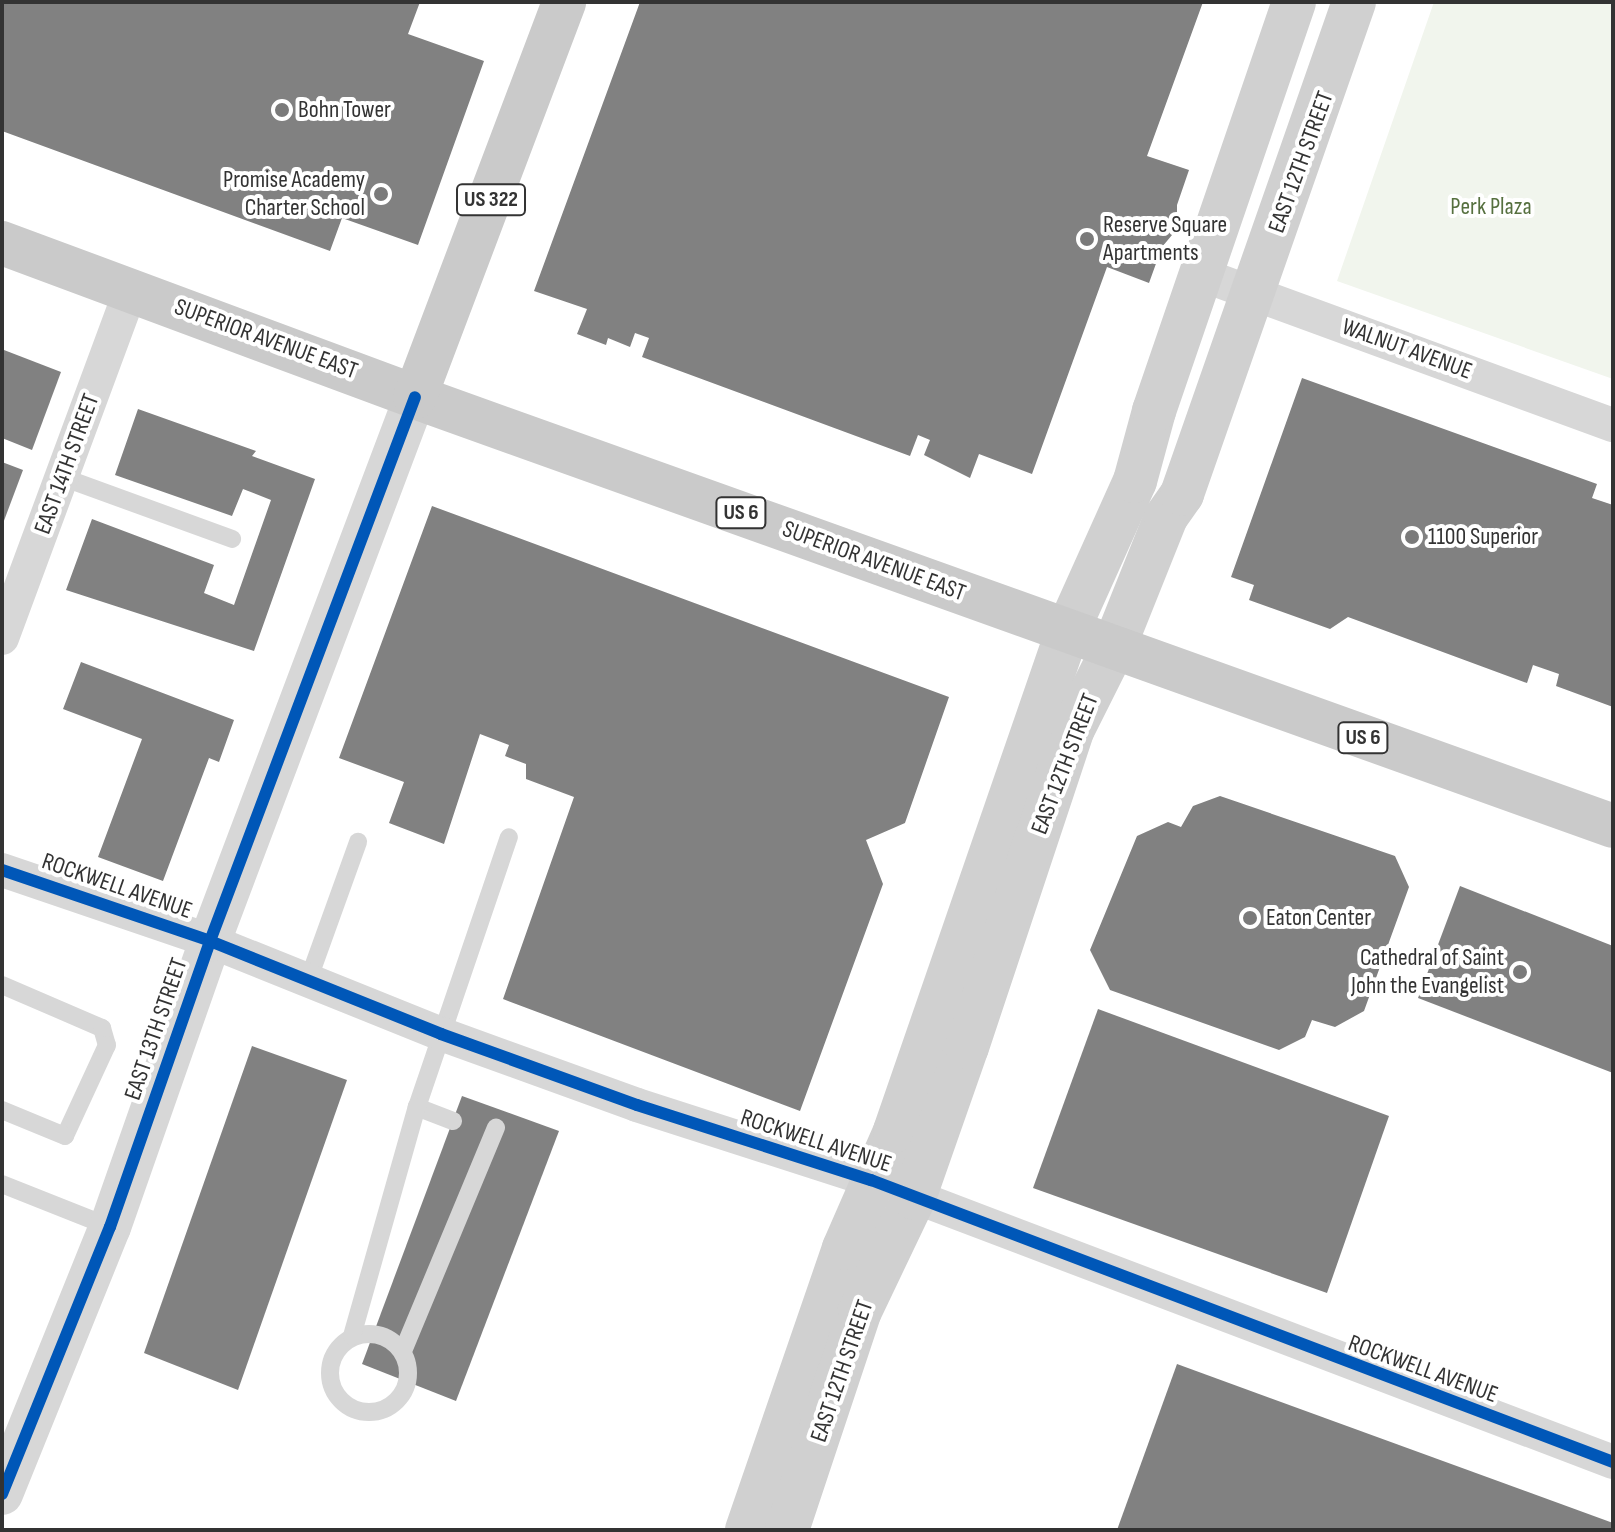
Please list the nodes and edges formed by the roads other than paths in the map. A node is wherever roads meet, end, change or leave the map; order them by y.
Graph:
1 (564, 2) edge
2 (1294, 2) edge
3 (1354, 2) edge
4 (2, 243) edge
5 (1200, 274) junction
6 (131, 290) junction
7 (1254, 291) junction
8 (415, 397) junction
9 (1613, 425) edge
10 (62, 477) junction
11 (232, 539) dead end
12 (5, 620) edge
13 (1068, 630) junction
14 (1114, 647) junction
15 (1613, 826) edge
16 (509, 837) dead end
17 (358, 842) dead end
18 (2, 870) edge
19 (210, 941) junction
20 (308, 981) junction
21 (2, 985) edge
22 (441, 1034) junction
23 (417, 1107) junction
24 (2, 1110) edge
25 (453, 1121) dead end
26 (496, 1128) dead end
27 (871, 1180) junction
28 (2, 1184) edge
29 (914, 1198) junction
30 (110, 1227) junction
31 (352, 1336) junction
32 (403, 1351) junction
33 (1613, 1462) edge
34 (2, 1494) edge
35 (747, 1530) edge
36 (787, 1530) edge

1 - 8 main road, EAST 13TH STREET / US 322
2 - 5 main road, EAST 12TH STREET
3 - 7 main road, EAST 12TH STREET
4 - 6 main road, SUPERIOR AVENUE EAST / US 6
5 - 7 street, WALNUT AVENUE
5 - 13 main road, EAST 12TH STREET
6 - 8 main road, SUPERIOR AVENUE EAST / US 6
6 - 10 street, EAST 14TH STREET
7 - 9 street, WALNUT AVENUE
7 - 14 main road, EAST 12TH STREET
8 - 13 main road, SUPERIOR AVENUE EAST / US 6
8 - 19 street, EAST 13TH STREET
10 - 11 lane
10 - 12 street, EAST 14TH STREET
13 - 14 main road, SUPERIOR AVENUE EAST / US 6
13 - 27 main road, EAST 12TH STREET
14 - 15 main road, SUPERIOR AVENUE EAST / US 6
14 - 29 main road, EAST 12TH STREET
16 - 22 lane
17 - 20 lane
18 - 19 street, ROCKWELL AVENUE
19 - 20 street, ROCKWELL AVENUE
19 - 30 street, EAST 13TH STREET
20 - 22 street, ROCKWELL AVENUE
21 - 24 lane
22 - 23 lane
22 - 27 street, ROCKWELL AVENUE
23 - 25 lane
23 - 31 lane
26 - 32 lane
27 - 29 street, ROCKWELL AVENUE
27 - 35 main road, EAST 12TH STREET
28 - 30 lane
29 - 33 street, ROCKWELL AVENUE
29 - 36 main road, EAST 12TH STREET
30 - 34 street, EAST 13TH STREET
31 - 32 lane
31 - 32 lane

